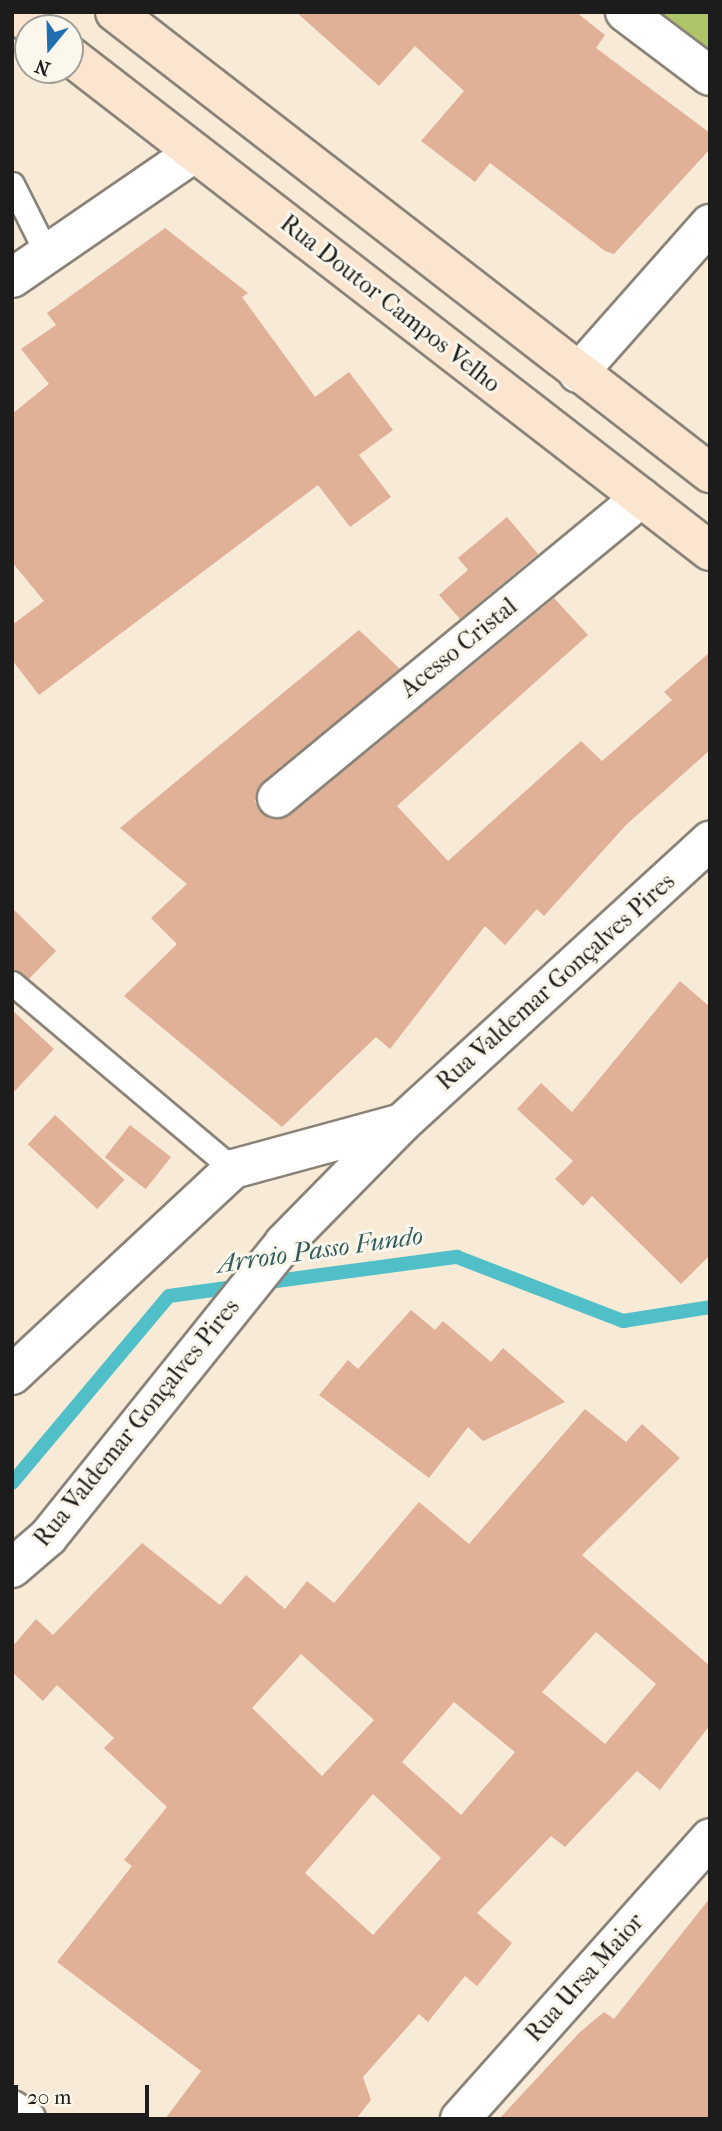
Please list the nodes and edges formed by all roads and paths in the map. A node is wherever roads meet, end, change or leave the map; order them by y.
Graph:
1 (115, 12) edge
2 (625, 12) edge
3 (84, 67) edge
4 (710, 76) edge
5 (194, 153) junction
6 (12, 184) edge
7 (710, 224) edge
8 (47, 254) junction
9 (12, 278) edge
10 (578, 373) junction
11 (710, 473) edge
12 (641, 498) junction
13 (710, 551) edge
14 (276, 797) dead end
15 (710, 841) edge
16 (12, 983) edge
17 (402, 1123) junction
18 (233, 1169) junction
19 (12, 1375) edge
20 (12, 1568) edge
21 (710, 1838) edge
22 (12, 2110) edge
23 (26, 2119) edge
24 (460, 2119) edge

1 - 10 main road
2 - 4 street
3 - 5 main road, Rua Doutor Campos Velho
5 - 8 street
5 - 12 main road, Rua Doutor Campos Velho
6 - 8 lane
7 - 10 street
8 - 9 street
10 - 11 main road
12 - 13 main road, Rua Doutor Campos Velho
12 - 14 street, Acesso Cristal
15 - 17 street, Rua Valdemar Gonçalves Pires
16 - 18 lane
17 - 18 street, Rua Valdemar Gonçalves Pires
17 - 20 street, Rua Valdemar Gonçalves Pires
18 - 19 street, Rua Valdemar Gonçalves Pires
21 - 24 street, Rua Ursa Maior
22 - 23 street

